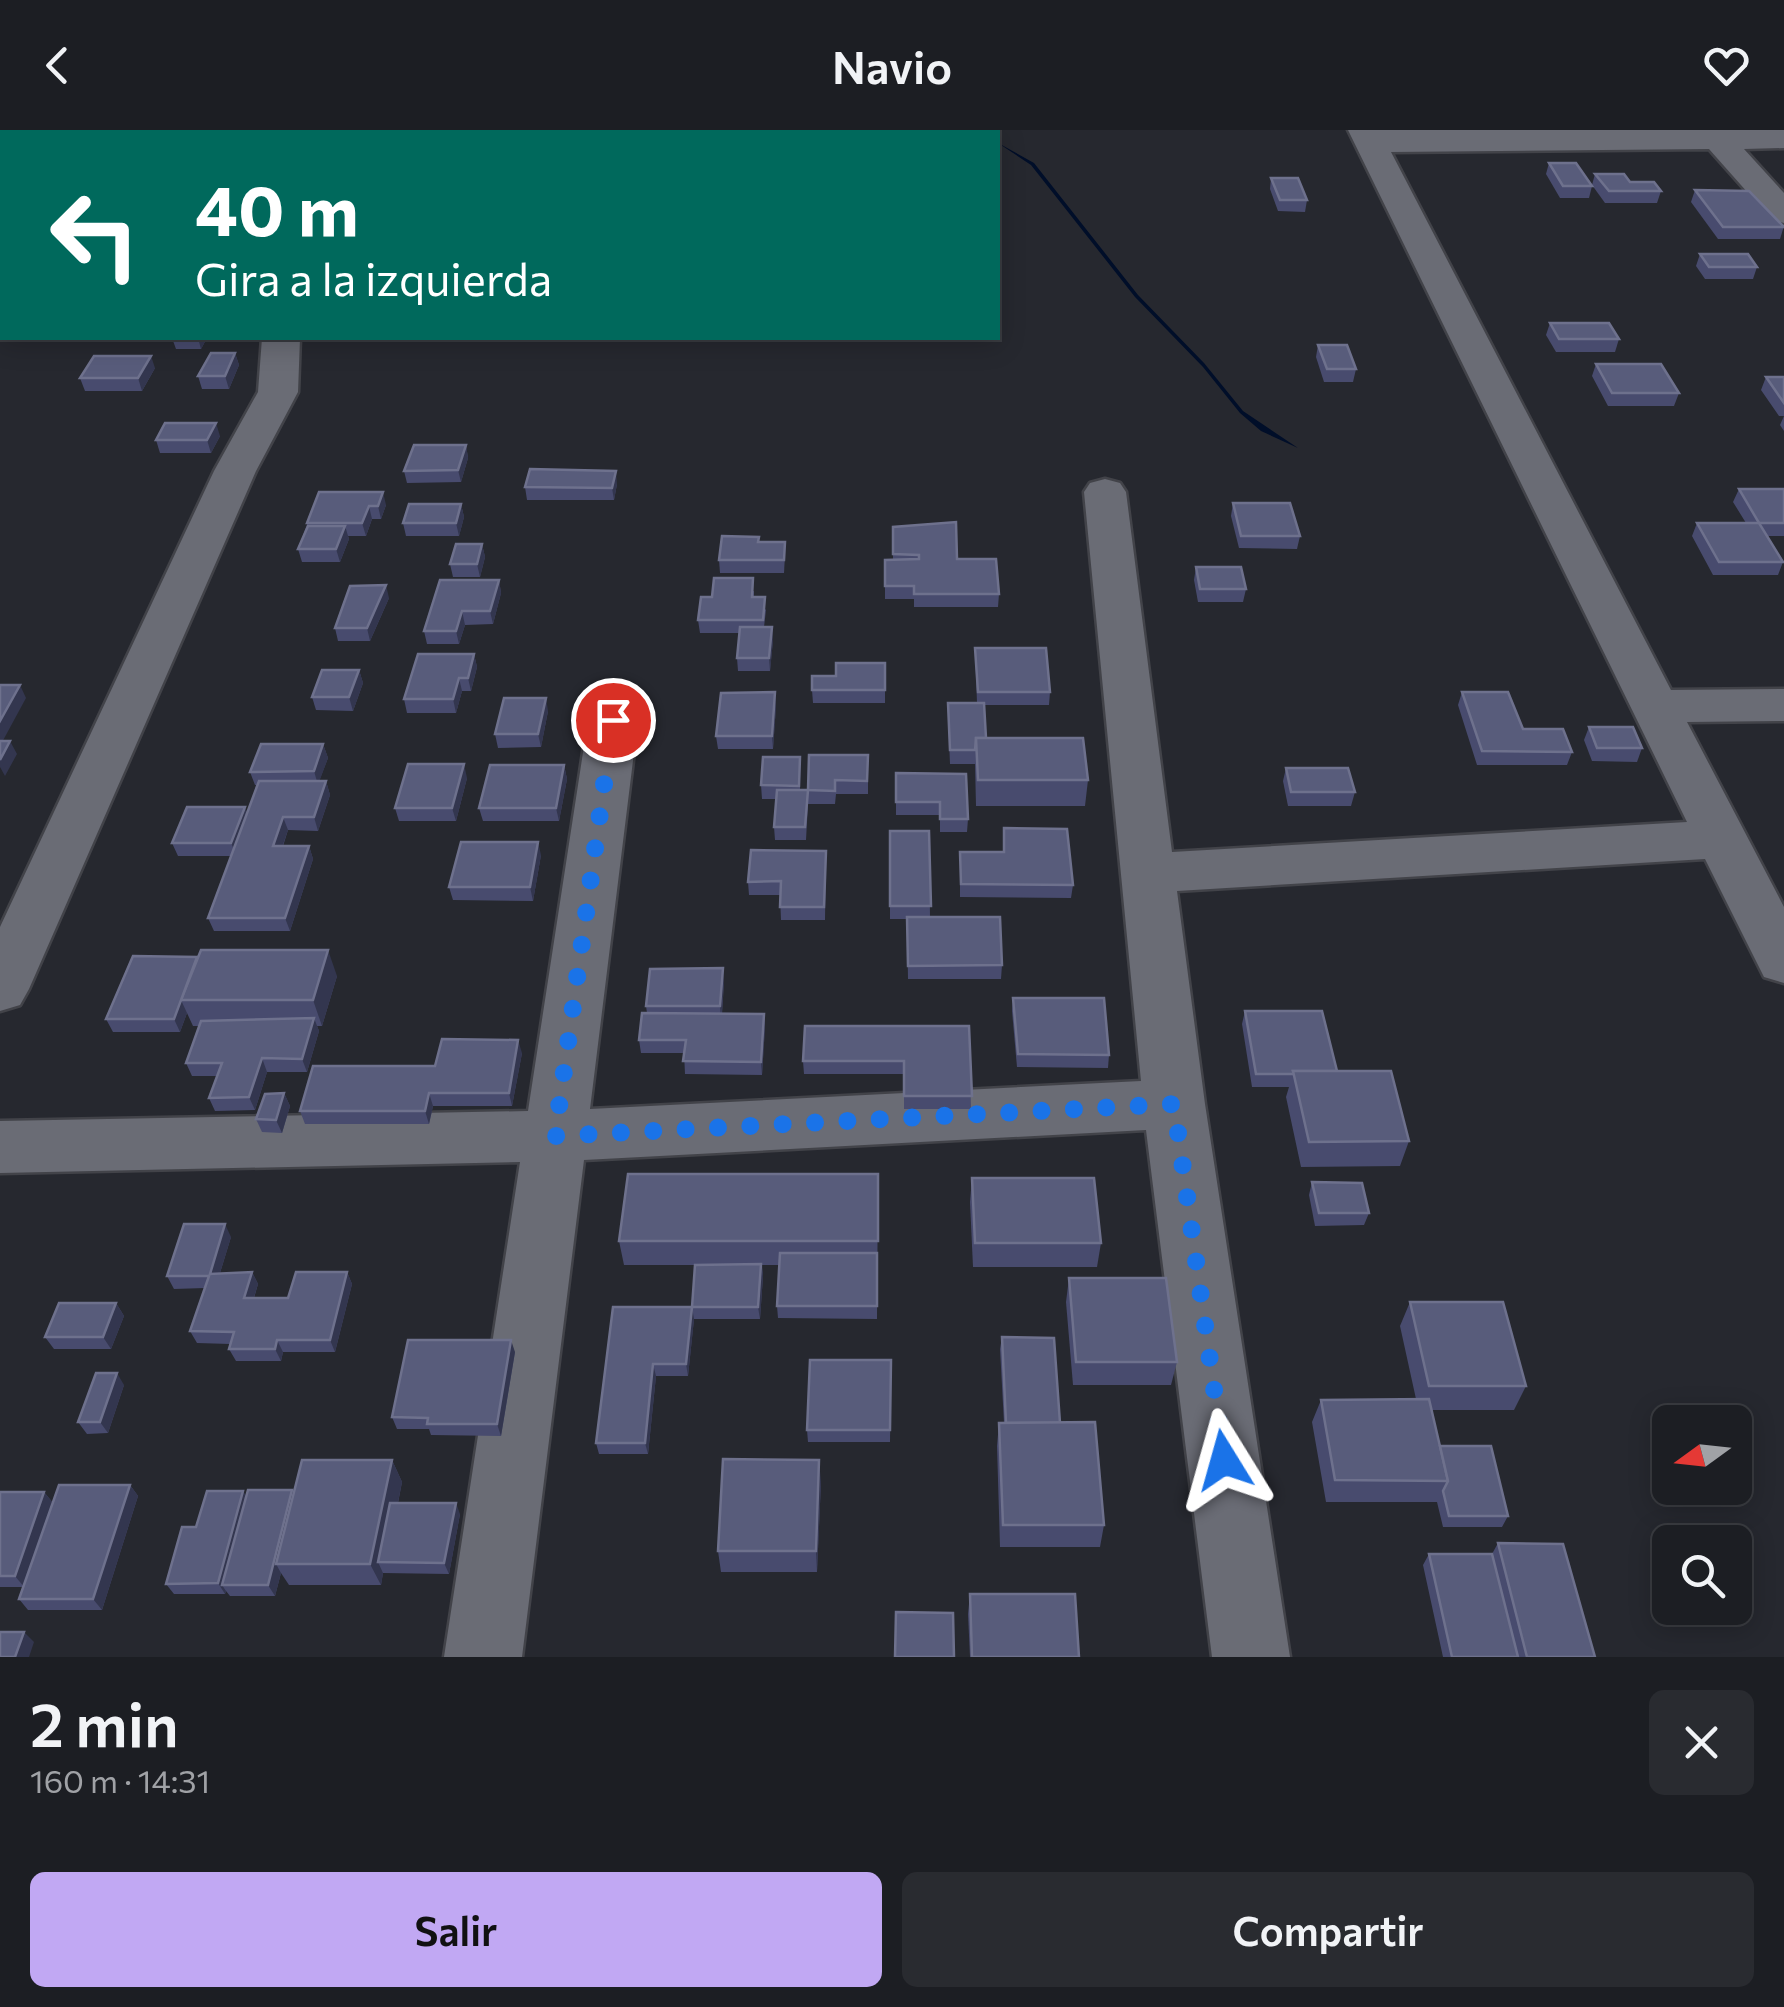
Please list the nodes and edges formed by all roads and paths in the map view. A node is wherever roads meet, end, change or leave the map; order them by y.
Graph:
1 (1713, 135) edge
2 (1367, 136) edge
3 (1784, 139) edge
4 (1784, 213) edge
5 (281, 340) edge
6 (1105, 492) dead end
7 (1784, 705) edge
8 (1653, 706) junction
9 (613, 720) dead end
10 (1722, 840) junction
11 (1148, 874) junction
12 (1784, 962) edge
13 (0, 989) edge
14 (1174, 1104) junction
15 (555, 1136) junction
16 (0, 1147) edge
17 (483, 1657) edge
18 (1251, 1657) edge

1 - 2 street
1 - 3 street
1 - 4 street
2 - 8 street
5 - 13 street
6 - 11 street
7 - 8 street
8 - 10 street
9 - 15 street
10 - 11 street
10 - 12 street
11 - 14 street
14 - 15 street
14 - 18 street
15 - 16 street
15 - 17 street

